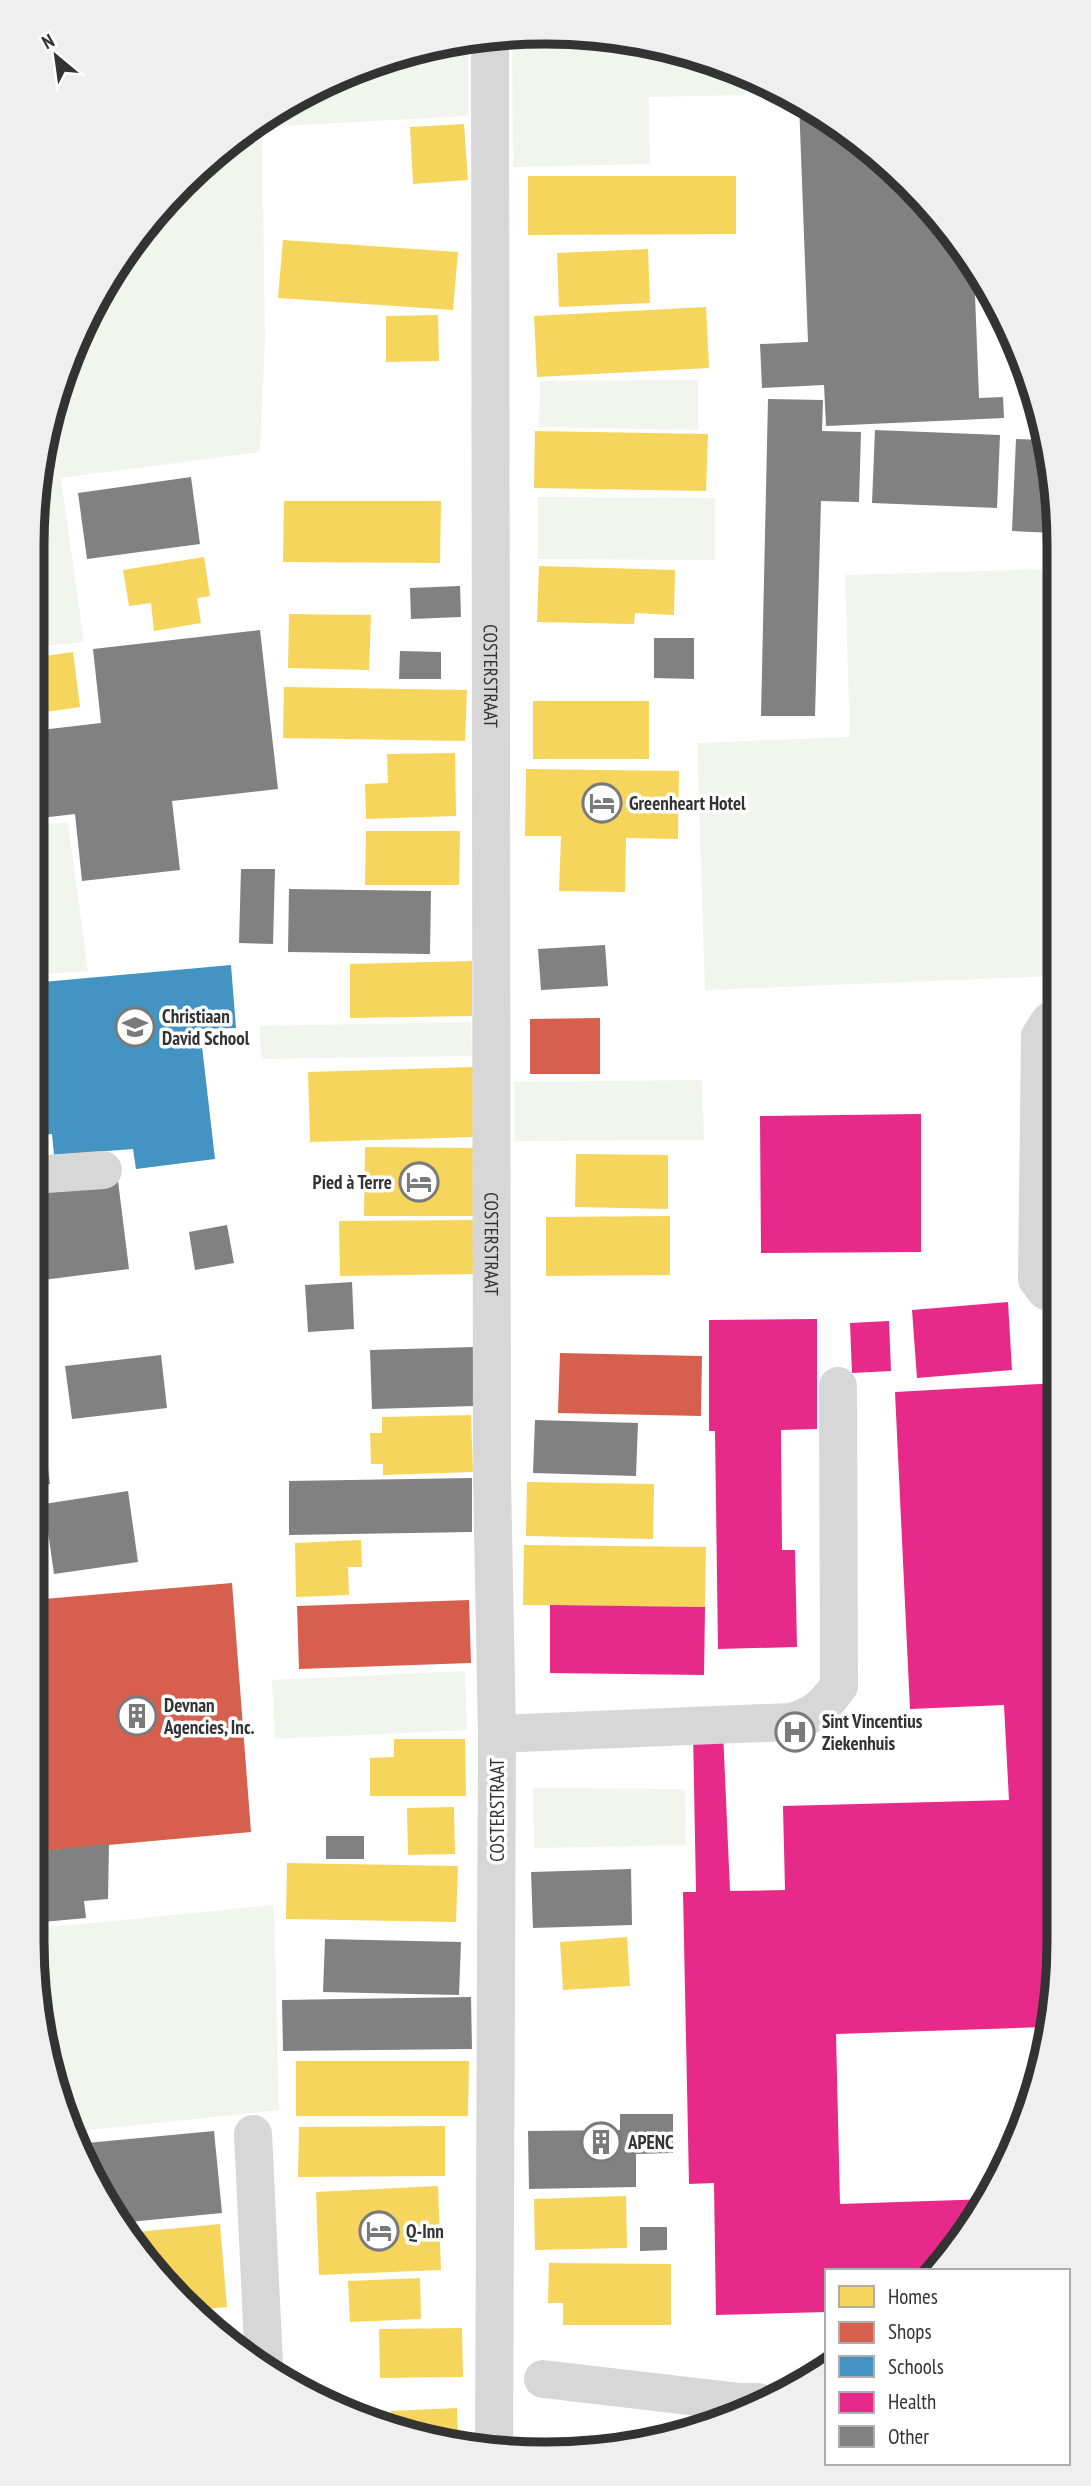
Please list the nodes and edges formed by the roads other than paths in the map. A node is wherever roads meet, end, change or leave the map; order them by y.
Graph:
1 (490, 47) edge
2 (1047, 1025) edge
3 (103, 1170) dead end
4 (44, 1174) edge
5 (1047, 1292) edge
6 (838, 1386) dead end
7 (497, 1734) junction
8 (253, 2134) dead end
9 (264, 2356) edge
10 (544, 2379) dead end
11 (740, 2403) edge
12 (494, 2439) edge

1 - 7 street, COSTERSTRAAT
2 - 5 street
3 - 4 street
6 - 7 street
7 - 12 street, COSTERSTRAAT
8 - 9 street
10 - 11 street

